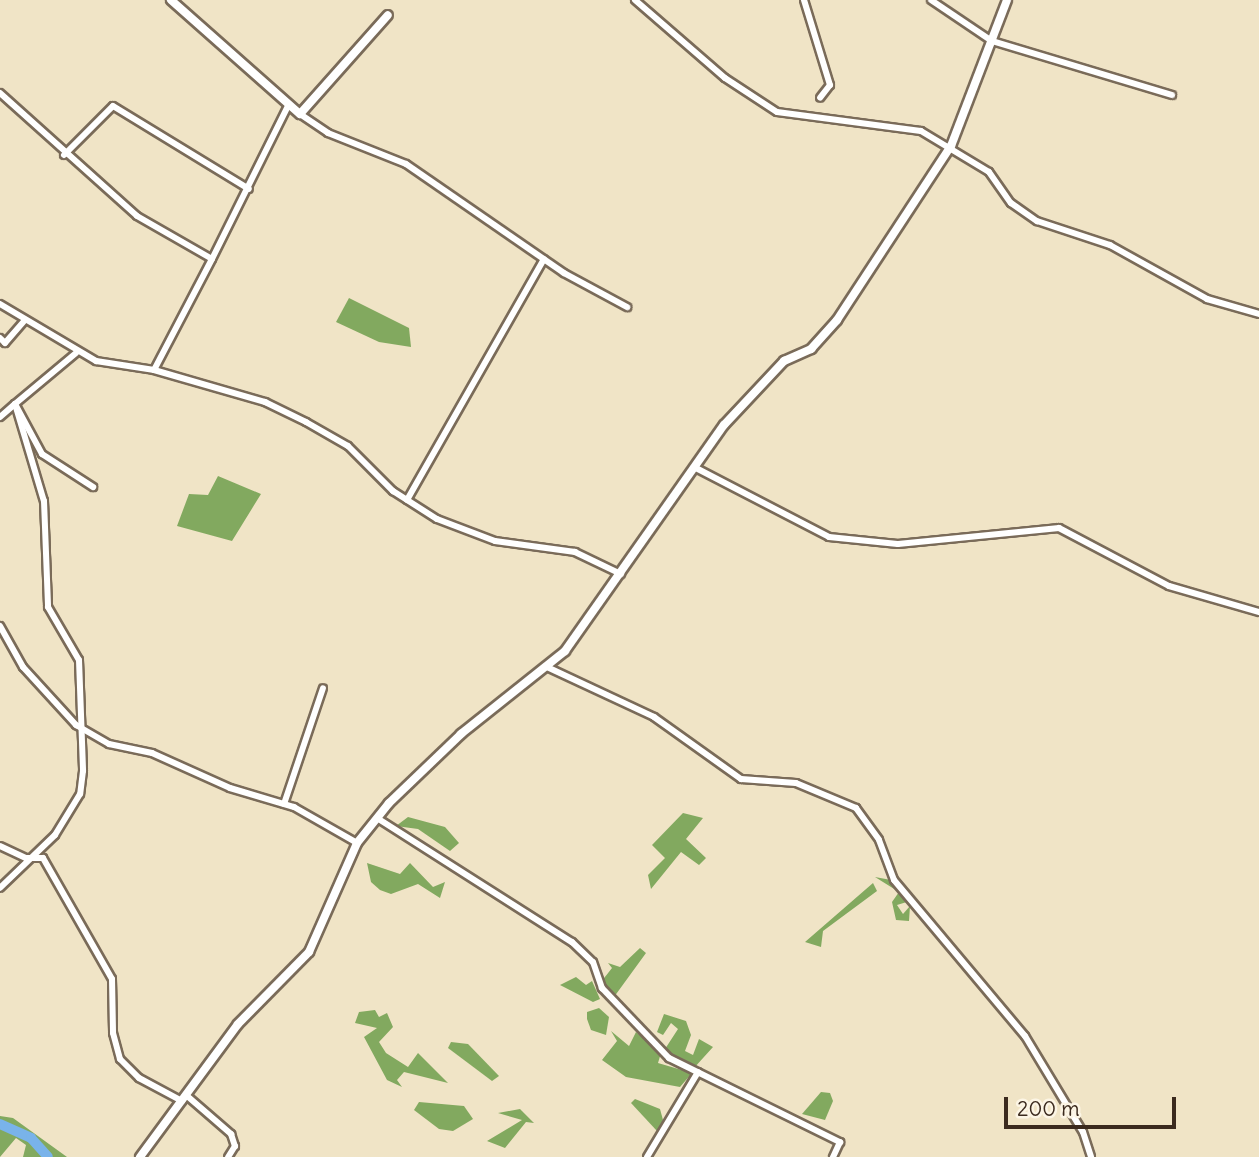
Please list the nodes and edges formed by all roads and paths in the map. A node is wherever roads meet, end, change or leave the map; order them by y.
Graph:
1 (171, 0) edge
2 (635, 0) edge
3 (804, 0) edge
4 (931, 0) edge
5 (1007, 0) edge
6 (388, 15) dead end
7 (992, 41) junction
8 (0, 93) edge
9 (1172, 95) dead end
10 (820, 98) dead end
11 (288, 106) junction
12 (300, 114) junction
13 (951, 146) junction
14 (64, 155) junction
15 (248, 189) junction
16 (212, 259) junction
17 (544, 259) junction
18 (0, 304) edge
19 (627, 307) dead end
20 (1259, 314) edge
21 (25, 320) junction
22 (0, 338) edge
23 (76, 353) junction
24 (154, 370) junction
25 (15, 404) junction
26 (0, 417) edge
27 (694, 467) junction
28 (93, 487) dead end
29 (407, 500) junction
30 (621, 574) junction
31 (1259, 612) edge
32 (0, 626) edge
33 (547, 667) junction
34 (323, 688) dead end
35 (76, 725) junction
36 (284, 804) junction
37 (377, 818) junction
38 (358, 843) junction
39 (0, 846) edge
40 (34, 857) junction
41 (0, 888) edge
42 (698, 1072) junction
43 (184, 1098) junction
44 (140, 1157) edge
45 (228, 1157) edge
46 (647, 1157) edge
47 (833, 1157) edge
48 (1091, 1157) edge

1 - 11 street
2 - 13 street
3 - 10 street
4 - 7 street
5 - 7 street
6 - 12 street
7 - 9 street
7 - 13 street
8 - 14 street
11 - 12 street
11 - 15 street
12 - 17 street
13 - 20 street
13 - 27 street
14 - 15 street
14 - 16 street
15 - 16 street
16 - 24 street
17 - 19 street
17 - 29 street
18 - 21 street
21 - 22 street
21 - 23 street
23 - 24 street
23 - 25 street
24 - 29 street
25 - 26 street
25 - 28 street
25 - 35 street
27 - 30 street
27 - 31 street
29 - 30 street
30 - 33 street
32 - 35 street
33 - 37 street
33 - 48 street
34 - 36 street
35 - 36 street
35 - 40 street
36 - 38 street
37 - 38 street
37 - 42 street
38 - 43 street
39 - 40 street
40 - 41 street
40 - 43 street
42 - 46 street
42 - 47 street
43 - 44 street
43 - 45 street

